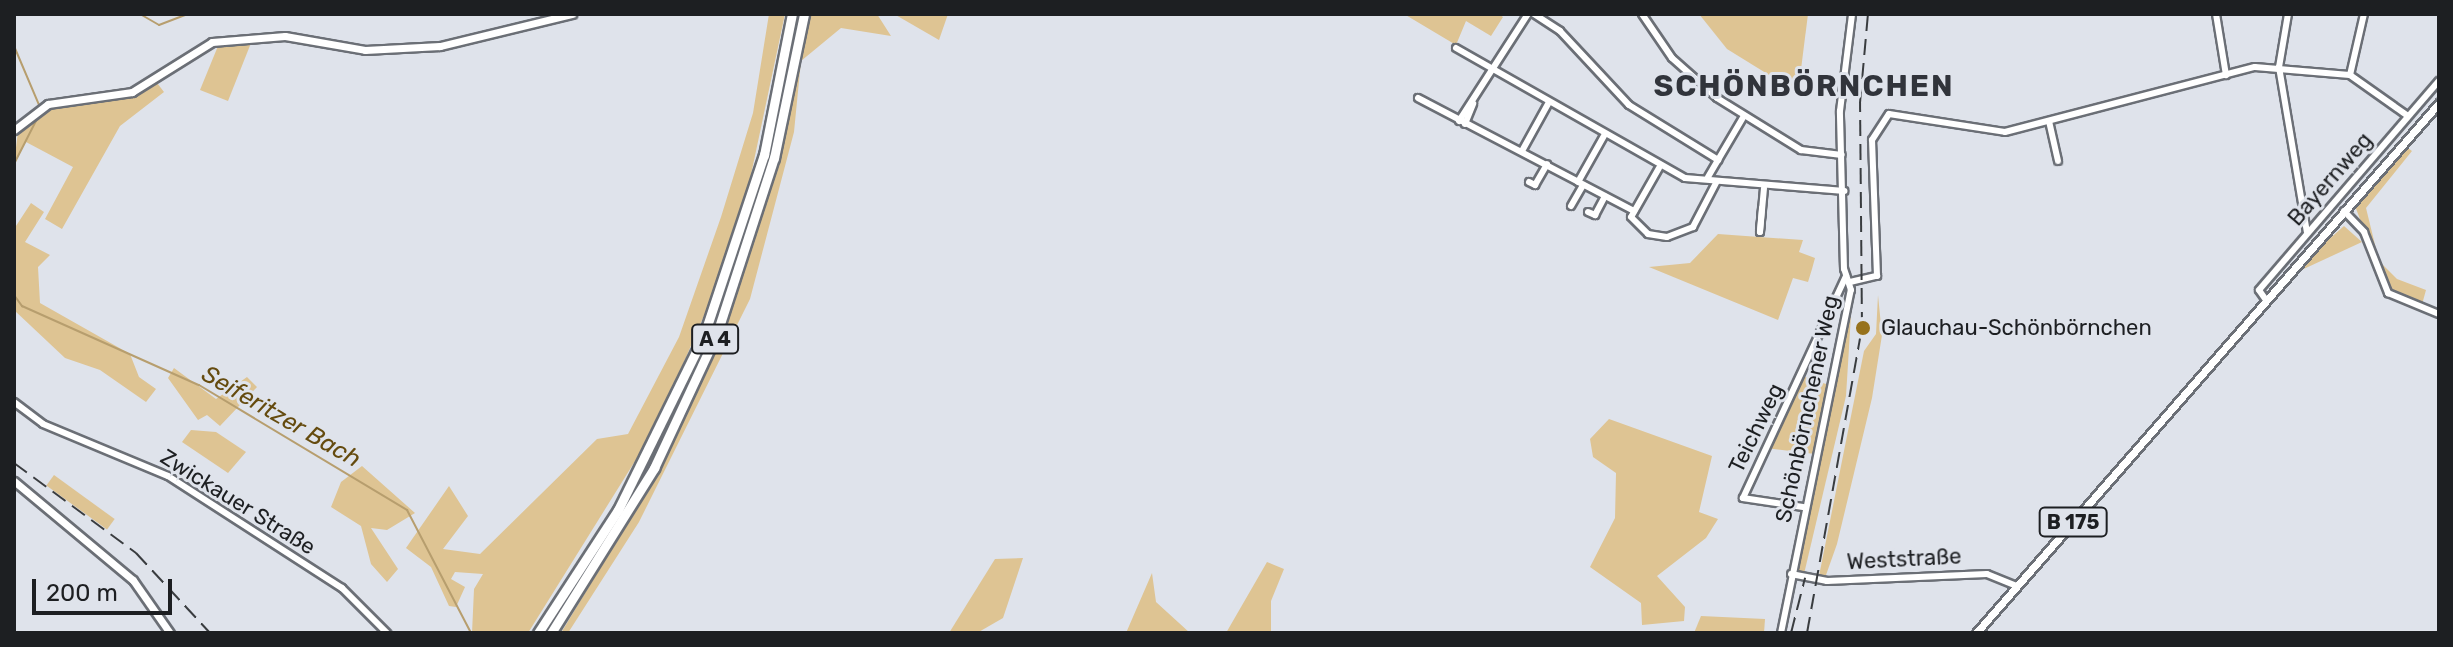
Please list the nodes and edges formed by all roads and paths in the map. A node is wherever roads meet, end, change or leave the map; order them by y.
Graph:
1 (572, 14) edge
2 (792, 14) edge
3 (804, 14) edge
4 (1528, 14) edge
5 (1534, 14) edge
6 (1642, 14) edge
7 (1852, 14) edge
8 (2216, 14) edge
9 (2288, 14) edge
10 (2364, 14) edge
11 (1456, 48) dead end
12 (2279, 67) junction
13 (1493, 71) junction
14 (2226, 75) junction
15 (2350, 75) junction
16 (2439, 81) edge
17 (1418, 98) dead end
18 (1549, 102) junction
19 (2439, 103) edge
20 (1744, 116) junction
21 (2408, 116) junction
22 (2049, 121) junction
23 (1462, 123) junction
24 (14, 130) edge
25 (1605, 134) junction
26 (1522, 151) junction
27 (1842, 155) junction
28 (1718, 160) junction
29 (2058, 161) dead end
30 (1547, 164) junction
31 (1659, 168) junction
32 (1708, 177) dead end
33 (1529, 182) dead end
34 (1716, 183) junction
35 (1580, 184) junction
36 (1764, 188) junction
37 (1844, 191) junction
38 (1605, 196) junction
39 (1571, 206) dead end
40 (1762, 208) dead end
41 (1634, 211) junction
42 (2344, 211) junction
43 (1588, 212) dead end
44 (2307, 232) junction
45 (1848, 279) junction
46 (2266, 300) junction
47 (1835, 303) junction
48 (1847, 307) junction
49 (2439, 314) edge
50 (14, 402) edge
51 (14, 481) edge
52 (1803, 507) junction
53 (1791, 574) junction
54 (2017, 586) junction
55 (170, 633) edge
56 (387, 633) edge
57 (538, 633) edge
58 (551, 633) edge
59 (1781, 633) edge
60 (1976, 633) edge

1 - 24 main road
2 - 57 highway, A 4
3 - 58 highway, A 4
4 - 13 street
5 - 28 street
6 - 20 street
7 - 27 street, Schönbörnchener Weg
8 - 14 street
9 - 12 street
10 - 15 street
11 - 13 street
12 - 14 street
12 - 15 street
12 - 44 street
13 - 18 street
13 - 23 street
14 - 22 street
15 - 21 street
16 - 21 street, Bayernweg
17 - 23 street
18 - 25 street
18 - 26 street
19 - 42 main road, B 175
20 - 27 street
20 - 28 street
21 - 44 street, Bayernweg
22 - 29 street
22 - 45 street
23 - 26 street
25 - 31 street
25 - 35 street
26 - 30 street
27 - 37 street, Schönbörnchener Weg
28 - 32 street
30 - 33 street
30 - 35 street
31 - 34 street
31 - 41 street
34 - 36 street
34 - 41 street
35 - 38 street
35 - 39 street
36 - 37 street
36 - 40 street
37 - 45 street, Schönbörnchener Weg
38 - 41 street
38 - 43 street
42 - 46 main road, B 175
42 - 49 street
44 - 46 street, Bayernweg
45 - 47 street, Teichweg
45 - 48 street, Schönbörnchener Weg
46 - 54 main road, B 175
47 - 48 street
47 - 52 street, Teichweg
48 - 52 street, Schönbörnchener Weg
50 - 56 street, Zwickauer Straße
51 - 55 main road
52 - 53 street, Schönbörnchener Weg
53 - 54 street, Weststraße
53 - 59 street, Schönbörnchener Weg
54 - 60 main road, B 175

